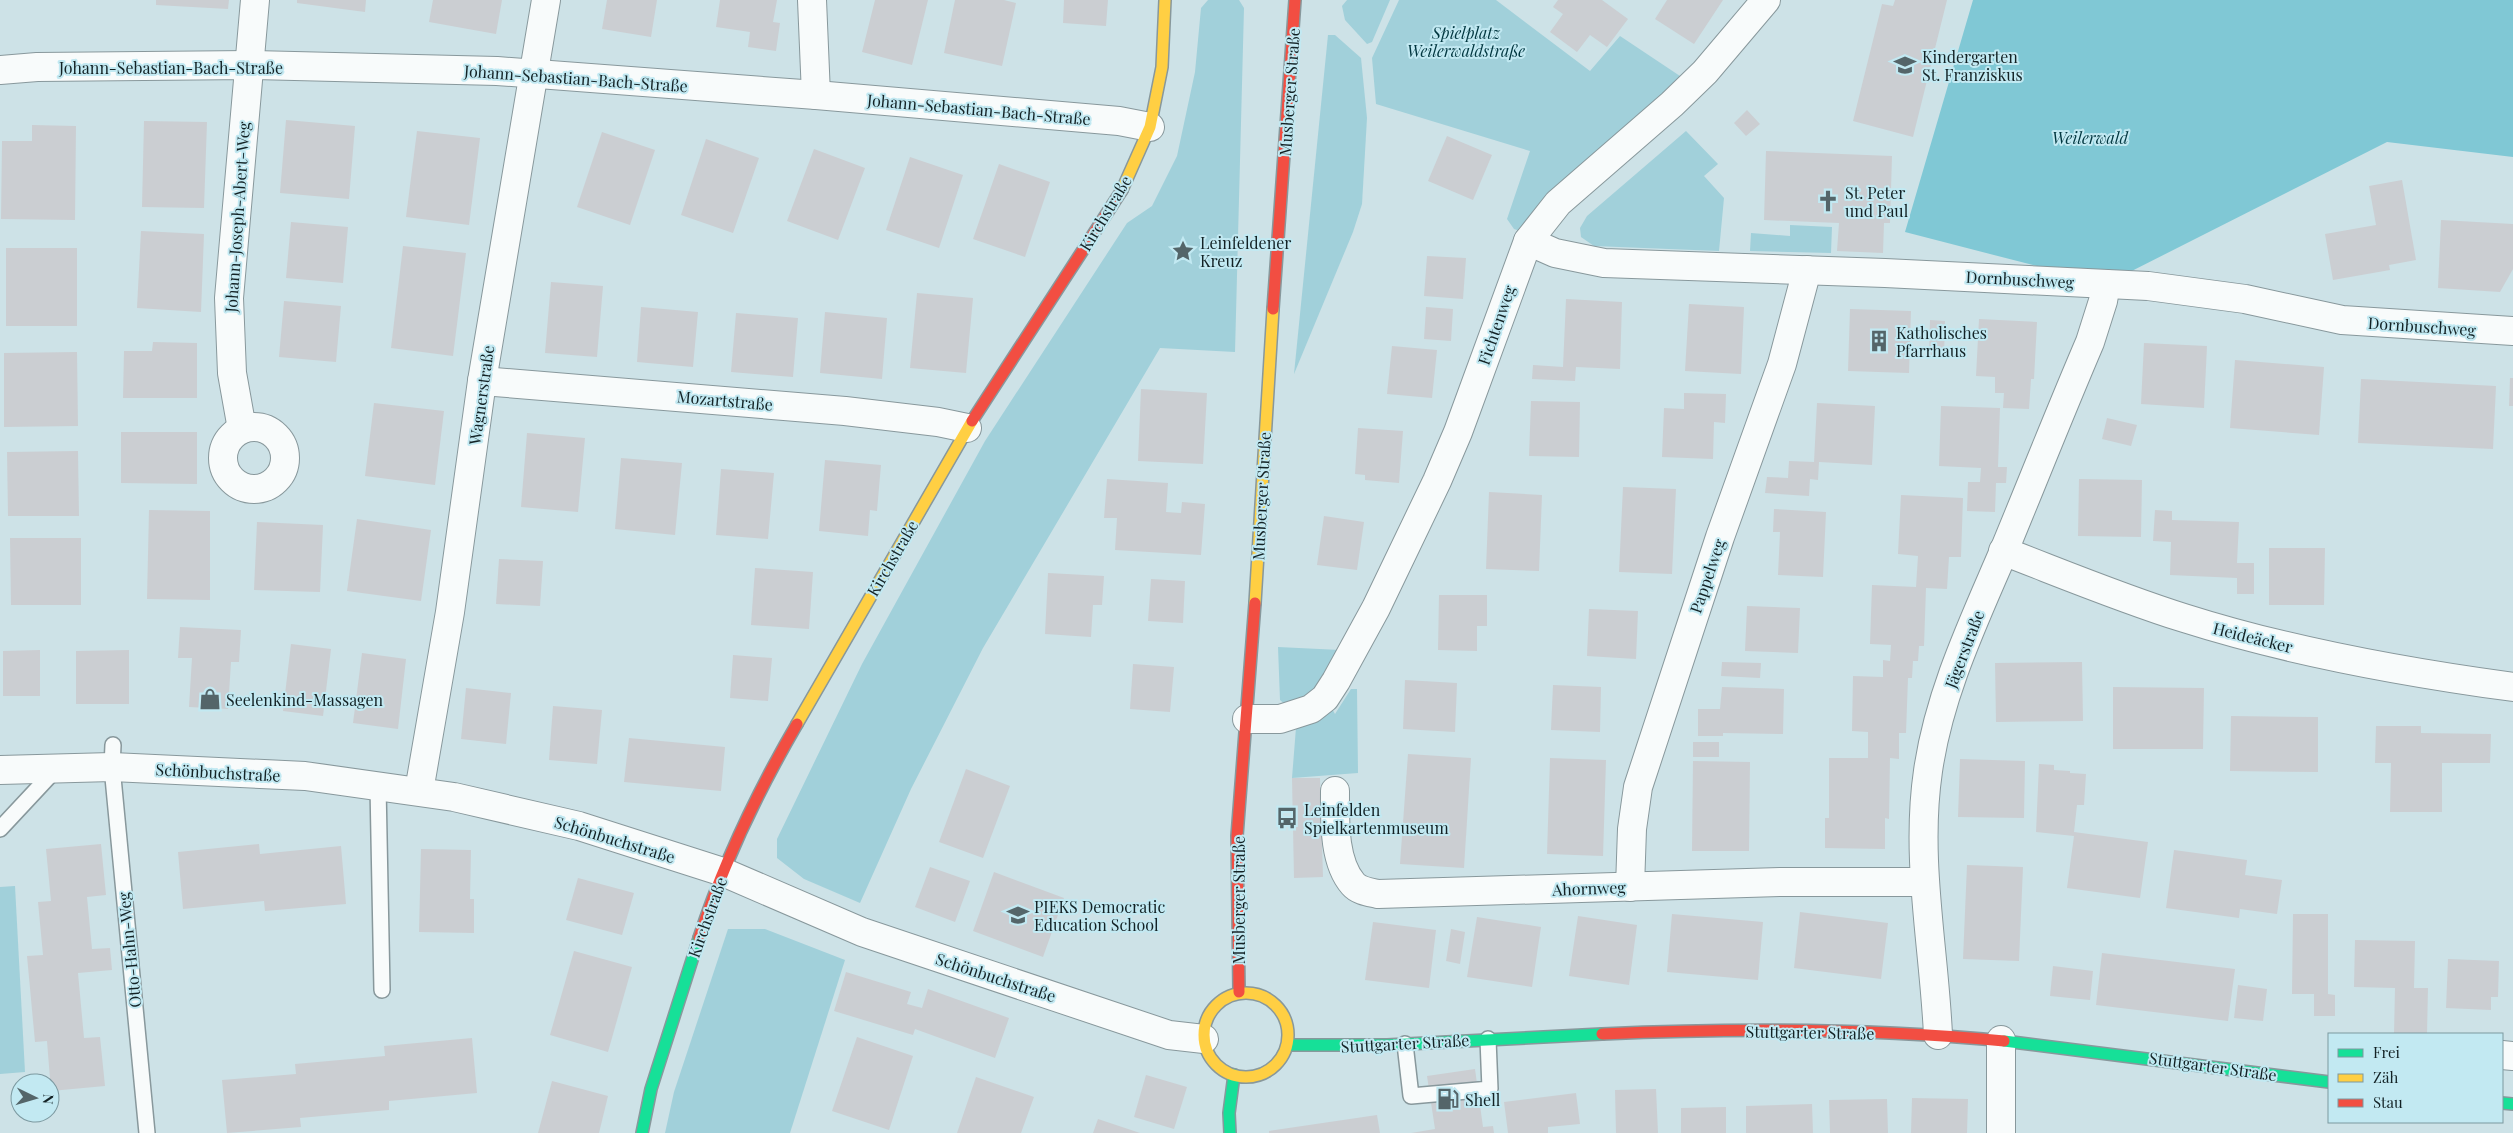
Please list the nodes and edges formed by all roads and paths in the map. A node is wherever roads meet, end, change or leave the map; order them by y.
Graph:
1 (255, 0) edge
2 (546, 0) edge
3 (812, 0) edge
4 (1165, 0) edge
5 (1295, 0) edge
6 (1766, 0) edge
7 (250, 65) junction
8 (0, 70) edge
9 (534, 74) junction
10 (816, 95) junction
11 (1150, 127) junction
12 (1528, 241) junction
13 (1807, 270) junction
14 (2106, 284) junction
15 (2513, 331) edge
16 (482, 381) junction
17 (967, 428) junction
18 (242, 429) dead end
19 (2003, 551) junction
20 (2513, 687) edge
21 (1246, 719) junction
22 (112, 756) junction
23 (56, 769) junction
24 (0, 770) edge
25 (378, 786) junction
26 (420, 791) junction
27 (1334, 792) dead end
28 (0, 829) edge
29 (723, 872) junction
30 (1924, 882) junction
31 (1630, 887) junction
32 (382, 990) dead end
33 (1239, 992) junction
34 (1938, 1035) junction
35 (1204, 1039) junction
36 (1488, 1040) junction
37 (2001, 1040) junction
38 (1405, 1044) junction
39 (1288, 1045) junction
40 (1234, 1076) junction
41 (2328, 1082) edge
42 (147, 1133) edge
43 (642, 1133) edge
44 (1230, 1133) edge
45 (2001, 1133) edge

1 - 7 street, Johann-Joseph-Abert-Weg
2 - 9 street, Wagnerstraße
3 - 10 street
4 - 11 main road, Kirchstraße
5 - 21 main road, Musberger Straße
6 - 12 street, Fichtenweg
7 - 8 street, Johann-Sebastian-Bach-Straße
7 - 9 street, Johann-Sebastian-Bach-Straße
7 - 18 street, Johann-Joseph-Abert-Weg
9 - 10 street, Johann-Sebastian-Bach-Straße
9 - 16 street, Wagnerstraße
10 - 11 street, Johann-Sebastian-Bach-Straße
11 - 17 main road, Kirchstraße
12 - 13 street, Dornbuschweg
12 - 21 street, Fichtenweg
13 - 14 street, Dornbuschweg
13 - 31 street, Pappelweg
14 - 15 street, Dornbuschweg
14 - 19 street, Jägerstraße
16 - 17 street, Mozartstraße
16 - 26 street, Wagnerstraße
17 - 29 main road, Kirchstraße
19 - 20 street, Heideäcker
19 - 30 street, Jägerstraße
21 - 33 main road, Musberger Straße
22 - 23 street, Schönbuchstraße
22 - 25 street, Schönbuchstraße
22 - 42 lane, Otto-Hahn-Weg
23 - 24 street, Schönbuchstraße
23 - 28 lane
25 - 26 street, Schönbuchstraße
25 - 32 lane
26 - 29 street, Schönbuchstraße
27 - 31 street, Ahornweg
29 - 35 street, Schönbuchstraße
29 - 43 main road, Kirchstraße
30 - 31 street, Ahornweg
30 - 34 street, Jägerstraße
33 - 35 main road
33 - 39 main road
34 - 36 main road, Stuttgarter Straße
34 - 37 main road, Stuttgarter Straße
35 - 40 main road
36 - 38 main road, Stuttgarter Straße
36 - 38 lane
37 - 41 main road, Stuttgarter Straße
37 - 45 street
38 - 39 main road, Stuttgarter Straße
39 - 40 main road
40 - 44 main road

